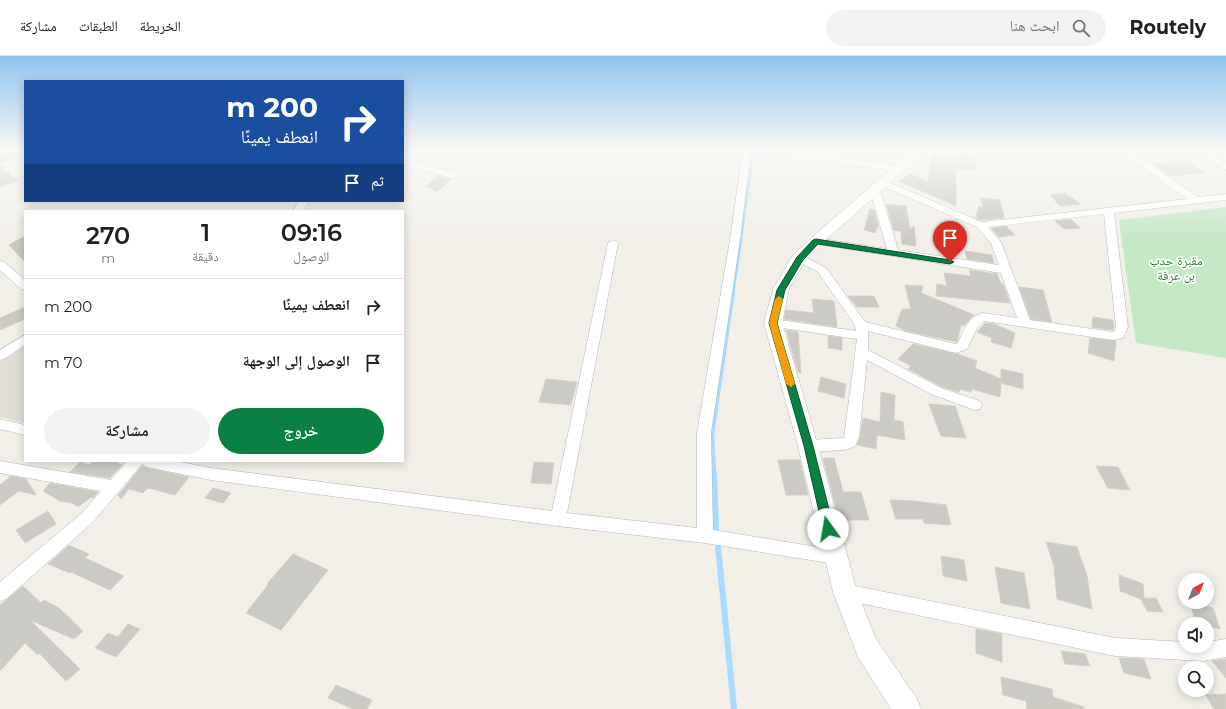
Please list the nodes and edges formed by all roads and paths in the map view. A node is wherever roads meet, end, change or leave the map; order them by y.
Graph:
1 (743, 180) edge
2 (887, 180) edge
3 (1167, 180) edge
4 (879, 187) junction
5 (1226, 197) edge
6 (1197, 201) junction
7 (1110, 210) junction
8 (981, 225) junction
9 (816, 241) junction
10 (613, 243) dead end
11 (894, 253) junction
12 (799, 258) junction
13 (0, 264) edge
14 (1007, 270) junction
15 (24, 285) edge
16 (1024, 321) junction
17 (773, 323) junction
18 (862, 330) junction
19 (24, 340) edge
20 (862, 352) junction
21 (0, 356) edge
22 (975, 405) dead end
23 (0, 424) edge
24 (24, 430) edge
25 (808, 446) junction
26 (135, 462) edge
27 (153, 462) edge
28 (0, 467) edge
29 (114, 487) junction
30 (558, 519) junction
31 (705, 536) junction
32 (835, 557) junction
33 (845, 592) junction
34 (0, 593) edge
35 (1226, 648) edge
36 (907, 709) edge

1 - 31 street
2 - 4 street
3 - 6 street
4 - 8 street
4 - 9 street
4 - 11 street
5 - 6 street
6 - 7 street
7 - 8 street
7 - 16 street
8 - 14 street
9 - 11 street
9 - 12 street
10 - 30 street
11 - 14 street
12 - 17 street
12 - 18 street
13 - 15 street
14 - 16 street
16 - 18 street
17 - 18 street
17 - 25 street
18 - 20 street
19 - 21 street
20 - 22 street
20 - 25 street
23 - 24 street
25 - 32 street
26 - 29 street
27 - 30 street
28 - 29 street
29 - 34 street
30 - 31 street
31 - 32 street
32 - 33 street
33 - 35 street
33 - 36 street

